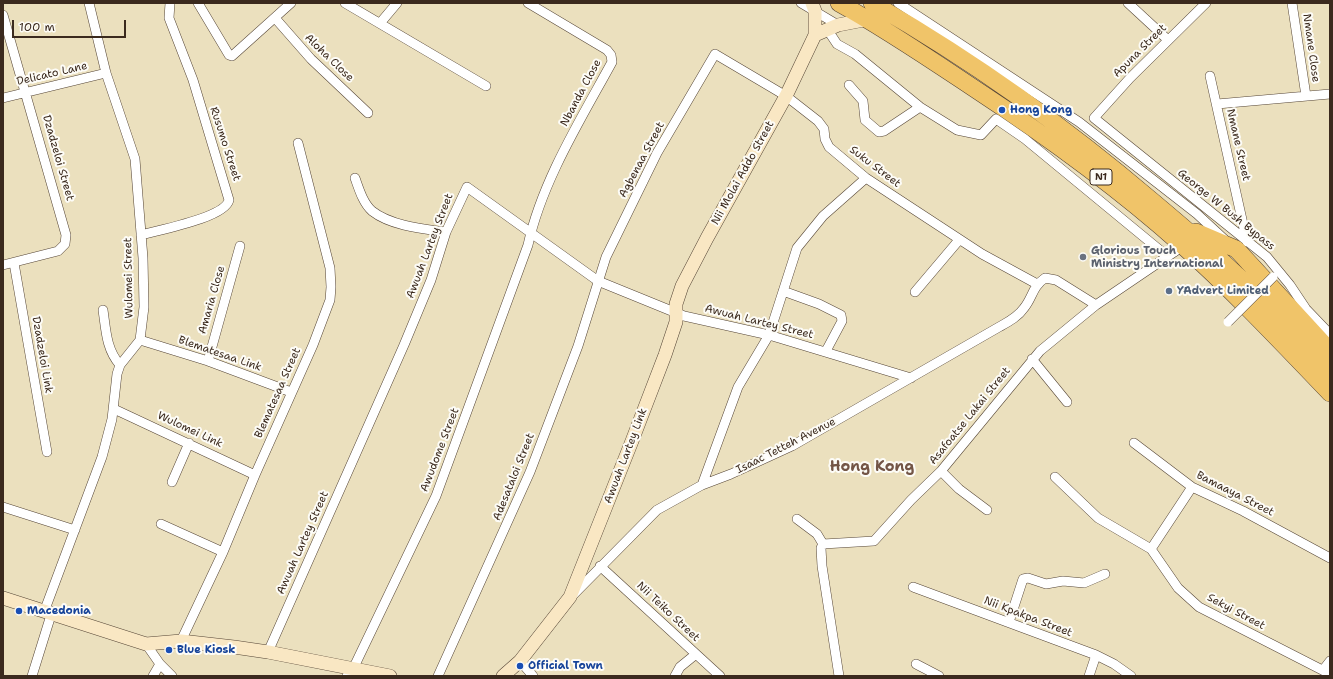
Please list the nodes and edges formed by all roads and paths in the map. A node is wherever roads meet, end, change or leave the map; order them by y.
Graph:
1 (89, 3) edge
2 (170, 3) edge
3 (198, 3) edge
4 (345, 3) edge
5 (397, 3) edge
6 (528, 3) edge
7 (801, 3) edge
8 (838, 3) edge
9 (872, 3) edge
10 (1128, 3) edge
11 (1206, 3) edge
12 (1292, 3) edge
13 (901, 4) edge
14 (286, 5) edge
15 (813, 7) edge
16 (3, 15) edge
17 (275, 18) junction
18 (869, 20) junction
19 (381, 22) junction
20 (833, 27) junction
21 (815, 36) junction
22 (1168, 40) junction
23 (715, 54) joint
24 (106, 73) junction
25 (1210, 76) dead end
26 (849, 85) dead end
27 (486, 86) dead end
28 (26, 92) junction
29 (1330, 94) edge
30 (786, 96) junction
31 (1306, 96) junction
32 (3, 98) edge
33 (1217, 104) junction
34 (920, 108) junction
35 (368, 113) dead end
36 (1094, 118) joint
37 (298, 143) dead end
38 (356, 178) dead end
39 (866, 178) junction
40 (1183, 226) junction
41 (446, 232) junction
42 (531, 232) junction
43 (141, 235) junction
44 (959, 240) junction
45 (240, 246) dead end
46 (1183, 246) junction
47 (1241, 248) junction
48 (1167, 256) junction
49 (14, 263) junction
50 (3, 265) edge
51 (1273, 277) dead end
52 (598, 281) junction
53 (1037, 284) junction
54 (783, 291) junction
55 (916, 292) dead end
56 (1096, 305) junction
57 (103, 310) dead end
58 (675, 312) junction
59 (1228, 322) dead end
60 (1330, 334) edge
61 (769, 335) junction
62 (140, 340) junction
63 (1330, 351) edge
64 (826, 352) junction
65 (1032, 359) junction
66 (208, 361) junction
67 (120, 364) junction
68 (1330, 372) edge
69 (911, 378) junction
70 (291, 392) junction
71 (1330, 393) edge
72 (1067, 402) dead end
73 (114, 409) junction
74 (189, 443) junction
75 (1134, 443) dead end
76 (47, 452) dead end
77 (941, 471) junction
78 (255, 475) junction
79 (1055, 477) dead end
80 (172, 482) dead end
81 (702, 485) junction
82 (1192, 487) junction
83 (3, 507) edge
84 (987, 510) dead end
85 (797, 519) dead end
86 (161, 524) dead end
87 (75, 530) junction
88 (823, 544) junction
89 (1151, 549) junction
90 (222, 552) junction
91 (1330, 558) edge
92 (600, 566) junction
93 (1105, 574) dead end
94 (913, 587) dead end
95 (3, 598) edge
96 (570, 598) junction
97 (48, 614) junction
98 (1009, 622) junction
99 (181, 641) junction
100 (146, 644) junction
101 (268, 652) junction
102 (696, 654) junction
103 (1096, 655) junction
104 (520, 661) junction
105 (1330, 661) edge
106 (160, 664) junction
107 (916, 664) dead end
108 (350, 672) edge
109 (1326, 672) edge
110 (32, 676) edge
111 (153, 676) edge
112 (172, 676) edge
113 (390, 676) edge
114 (438, 676) edge
115 (503, 676) edge
116 (533, 676) edge
117 (675, 676) edge
118 (720, 676) edge
119 (839, 676) edge
120 (939, 676) edge
121 (1089, 676) edge
122 (1131, 676) edge

1 - 24 street, Wulomei Street
2 - 43 street, Rusumo Street
3 - 17 street
4 - 19 street
5 - 19 street
6 - 42 street, Nbanda Close
7 - 15 street
8 - 18 highway, N1
9 - 40 highway, N1
10 - 22 street
11 - 22 street, Apuna Street
12 - 31 street, Nmane Close
13 - 47 street
14 - 17 street
15 - 20 street
15 - 21 street, Nii Molai Addo Street
16 - 28 street, Dzadzeloi Street
17 - 35 street, Aloha Close
18 - 20 street
18 - 46 highway, N1
19 - 27 street
20 - 21 street
20 - 34 street
21 - 30 street, Nii Molai Addo Street
22 - 36 street, Apuna Street
23 - 30 street, Suku Street
23 - 52 street, Agbenaa Street
24 - 28 street, Delicato Lane
24 - 43 street, Wulomei Street
25 - 33 street
26 - 34 street
28 - 32 street, Delicato Lane
28 - 49 street, Dzadzeloi Street
29 - 31 street, Nmane Street
30 - 39 street, Suku Street
30 - 58 street, Nii Molai Addo Street
31 - 33 street, Nmane Street
33 - 47 street, Nmane Street
34 - 48 street
36 - 47 street, George W Bush Bypass
37 - 70 street, Blematesaa Street
38 - 41 street
39 - 44 street, Suku Street
39 - 54 street
40 - 47 highway
40 - 68 highway, N1
41 - 42 street, Awuah Lartey Street
41 - 101 street, Awuah Lartey Street
42 - 52 street, Awuah Lartey Street
42 - 108 street, Awudome Street
43 - 62 street, Wulomei Street
44 - 53 street, Suku Street
44 - 55 street
45 - 66 street, Amaria Close
46 - 48 street, Asafoatse Lakai Street
46 - 71 highway, N1
47 - 60 street, George W Bush Bypass
47 - 63 highway
48 - 56 street, Asafoatse Lakai Street
49 - 50 street, Dzadzeloi Street
49 - 76 street, Dzadzeloi Link
51 - 59 street, bridge
52 - 58 street, Awuah Lartey Street
52 - 114 street, Adesataloi Street
53 - 56 street
53 - 69 street, Isaac Tetteh Avenue
54 - 61 street
54 - 64 street
56 - 65 street, Asafoatse Lakai Street
57 - 67 street
58 - 61 street, Awuah Lartey Street
58 - 96 street, Awuah Lartey Link
61 - 64 street, Awuah Lartey Street
61 - 81 street
62 - 66 street, Blematesaa Link
62 - 67 street
64 - 69 street, Awuah Lartey Street
65 - 72 street
65 - 77 street, Asafoatse Lakai Street
66 - 70 street, Blematesaa Link
67 - 73 street
69 - 81 street, Isaac Tetteh Avenue
70 - 78 street, Blematesaa Street
73 - 74 street, Wulomei Link
73 - 87 street
74 - 78 street, Wulomei Link
74 - 80 street
75 - 82 street, Bamaaya Street
77 - 84 street
77 - 88 street, Asafoatse Lakai Street
78 - 90 street, Blematesaa Street
79 - 89 street, Sekyi Street
81 - 92 street, Isaac Tetteh Avenue
82 - 89 street
82 - 91 street, Bamaaya Street
83 - 87 street
85 - 88 street
86 - 90 street
87 - 97 street
88 - 119 street
89 - 109 street, Sekyi Street
90 - 99 street, Blematesaa Street
92 - 96 street, Isaac Tetteh Avenue
92 - 102 street, Nii Teiko Street
93 - 98 street
94 - 98 street, Nii Kpakpa Street
95 - 97 street
96 - 104 street, Isaac Tetteh Avenue
97 - 100 street
97 - 110 street
98 - 103 street, Nii Kpakpa Street
99 - 100 street
99 - 101 street
100 - 106 street
101 - 108 street
102 - 117 street
102 - 118 street, Nii Teiko Street
103 - 121 street
103 - 122 street, Nii Kpakpa Street
104 - 115 street, Isaac Tetteh Avenue
104 - 116 street
105 - 109 street
106 - 111 street
106 - 112 street
107 - 120 street
108 - 113 street

